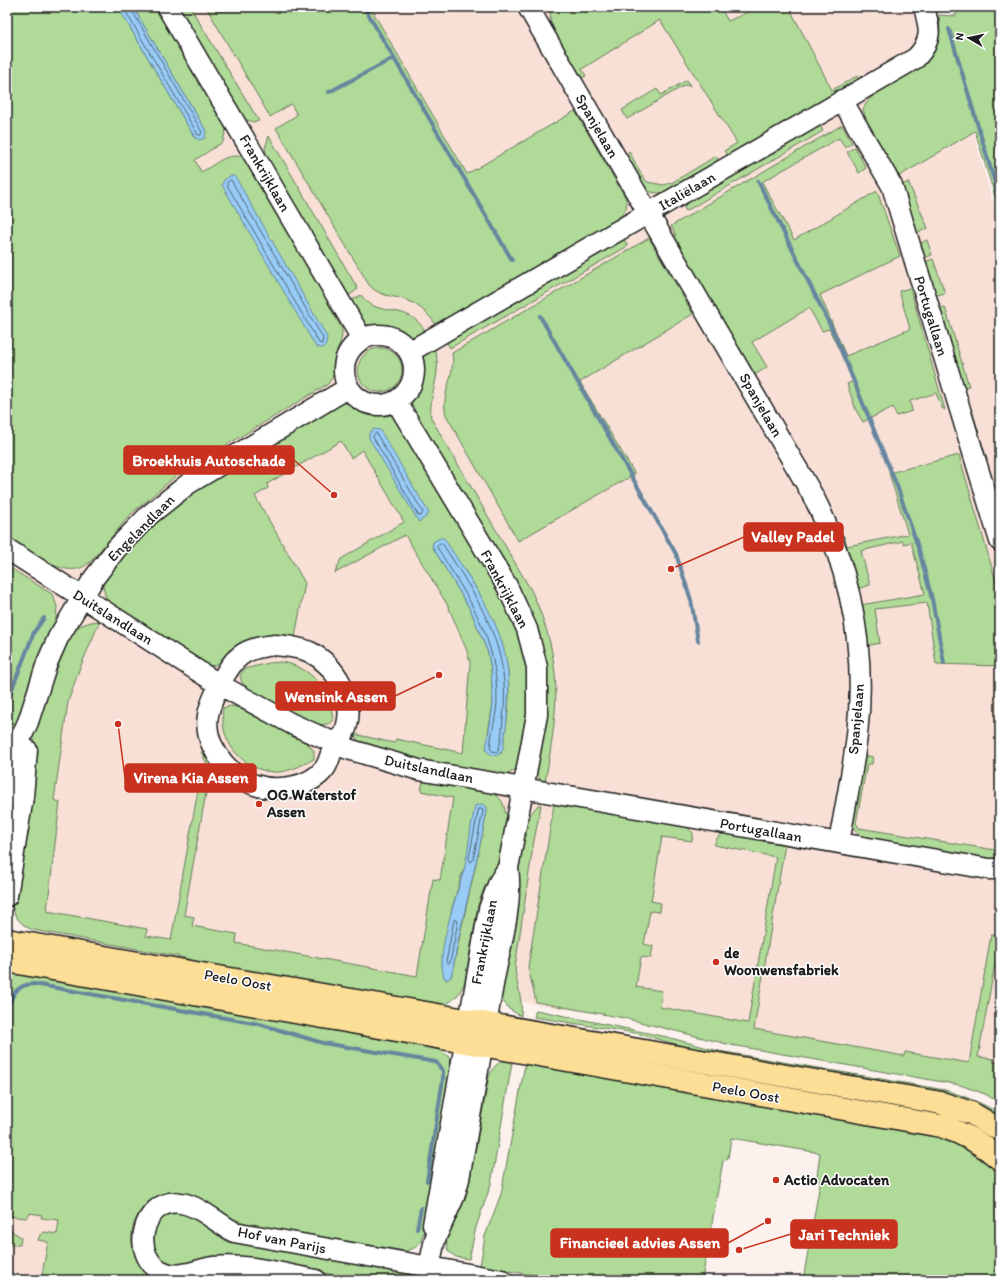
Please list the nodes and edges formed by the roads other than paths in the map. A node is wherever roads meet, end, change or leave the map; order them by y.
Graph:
1 (167, 7) edge
2 (528, 7) edge
3 (924, 7) edge
4 (842, 100) junction
5 (648, 214) junction
6 (362, 339) junction
7 (409, 352) junction
8 (348, 388) junction
9 (396, 401) junction
10 (1000, 541) edge
11 (7, 549) edge
12 (82, 596) junction
13 (220, 685) junction
14 (28, 722) junction
15 (337, 744) junction
16 (522, 788) junction
17 (7, 797) edge
18 (839, 843) junction
19 (1000, 869) edge
20 (7, 896) edge
21 (7, 940) edge
22 (7, 961) edge
23 (479, 1022) junction
24 (474, 1044) junction
25 (1000, 1130) edge
26 (1000, 1159) edge
27 (429, 1267) junction
28 (316, 1280) edge
29 (502, 1280) edge

1 - 6 street, Frankrijklaan
2 - 5 street, Spanjelaan
3 - 4 street, Italiëlaan
4 - 5 street, Italiëlaan
4 - 10 street, Portugallaan
5 - 7 street, Italiëlaan
5 - 18 street, Spanjelaan
6 - 7 street
6 - 8 street
7 - 9 street
8 - 9 street
8 - 12 street, Engelandlaan
9 - 16 street, Frankrijklaan
11 - 12 street, Duitslandlaan
12 - 13 street, Duitslandlaan
12 - 14 street, Engelandlaan
13 - 15 street, Duitslandlaan
13 - 15 street
13 - 15 street
14 - 17 street, Engelandlaan
14 - 20 street, Engelandlaan
15 - 16 street, Duitslandlaan
16 - 18 street, Portugallaan
16 - 23 street, Frankrijklaan
18 - 19 street, Portugallaan
21 - 23 main road, Peelo Oost
22 - 24 main road, Peelo Oost
23 - 24 street
23 - 25 main road, Peelo Oost
24 - 26 main road, Peelo Oost
24 - 27 street
27 - 28 street, Hof van Parijs
27 - 29 street, Hof van Parijs

